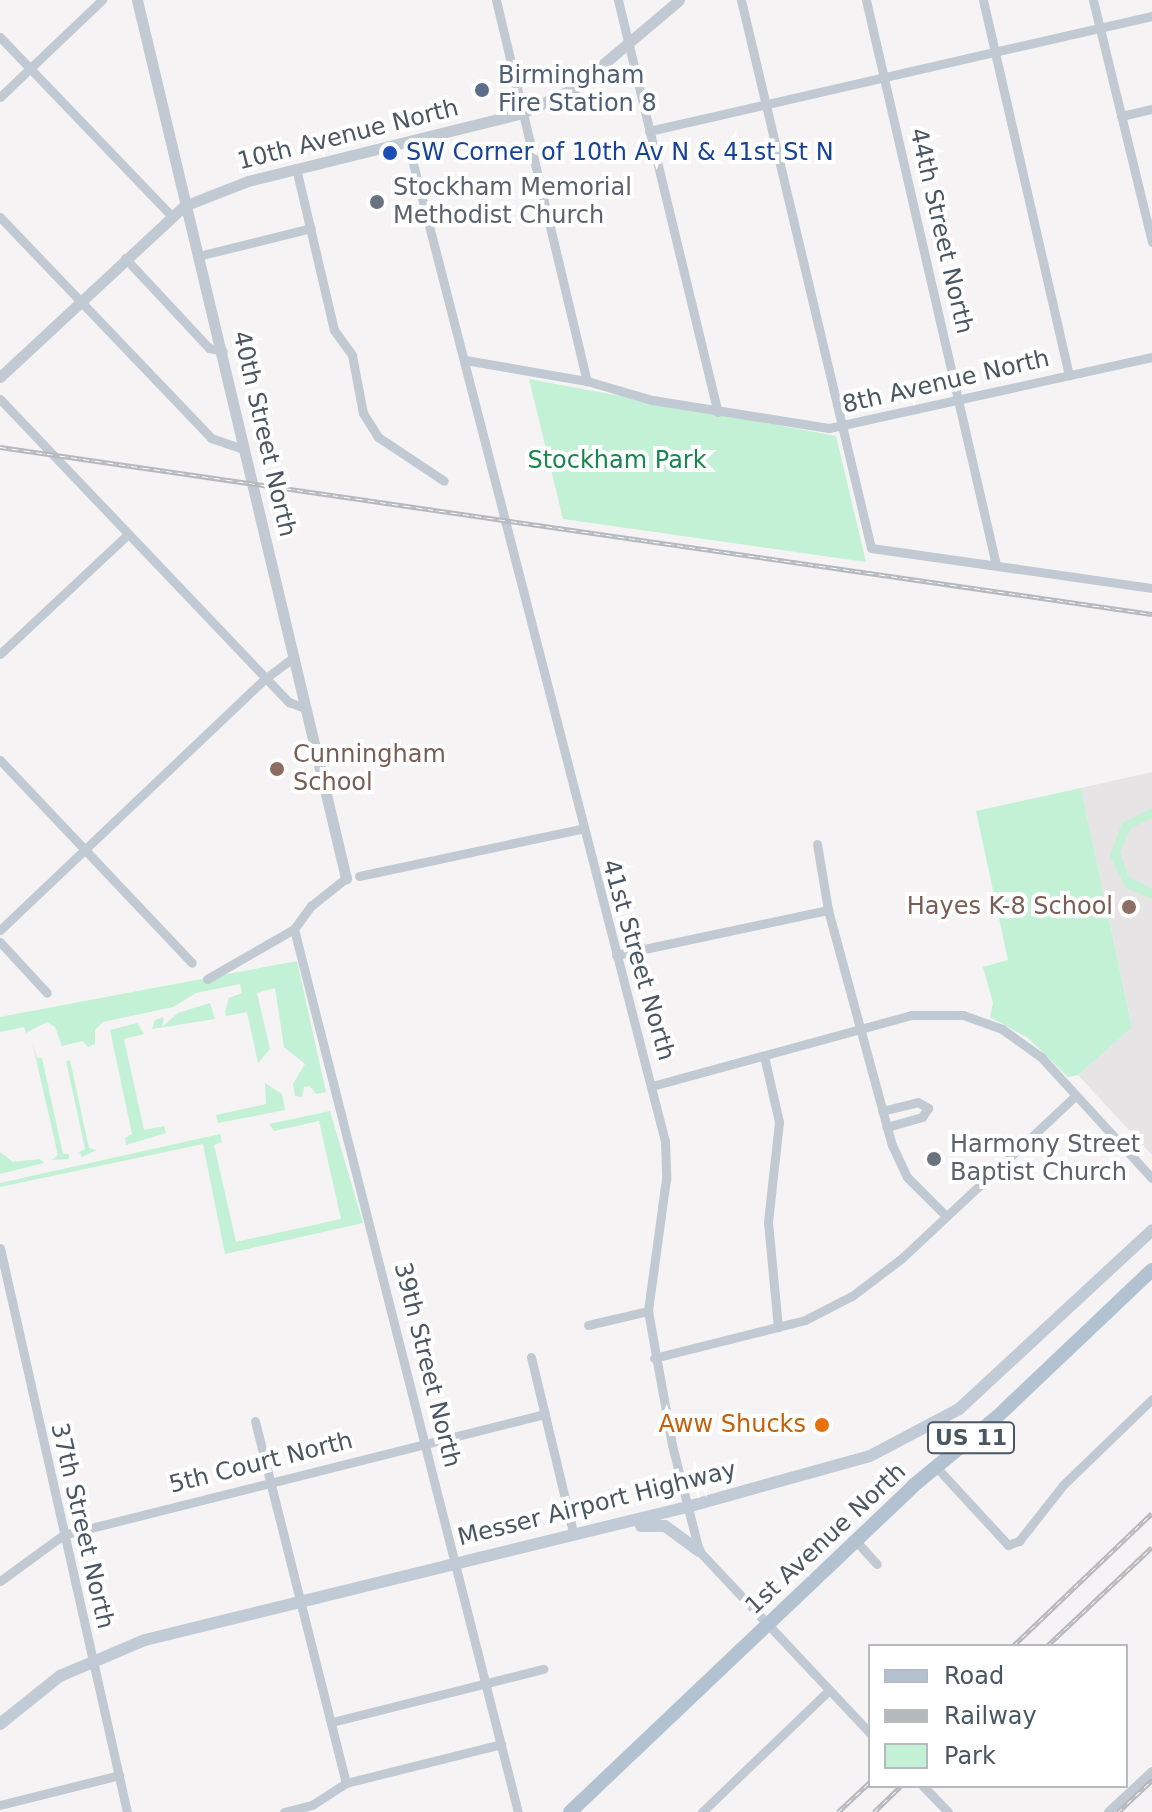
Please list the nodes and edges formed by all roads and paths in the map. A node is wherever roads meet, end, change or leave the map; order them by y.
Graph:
1 (102, 0) edge
2 (137, 0) edge
3 (496, 0) edge
4 (618, 0) edge
5 (679, 0) edge
6 (741, 0) edge
7 (866, 0) edge
8 (983, 0) edge
9 (1093, 0) edge
10 (1152, 16) edge
11 (1099, 27) junction
12 (0, 37) edge
13 (628, 45) junction
14 (996, 53) junction
15 (30, 68) junction
16 (884, 79) junction
17 (0, 97) edge
18 (766, 106) junction
19 (1152, 109) edge
20 (522, 113) junction
21 (1121, 116) junction
22 (649, 131) junction
23 (408, 144) junction
24 (296, 168) junction
25 (184, 206) junction
26 (1148, 207) edge
27 (170, 214) junction
28 (0, 217) edge
29 (311, 228) junction
30 (1152, 242) edge
31 (198, 256) junction
32 (125, 258) junction
33 (79, 301) junction
34 (223, 351) junction
35 (1152, 357) edge
36 (465, 360) junction
37 (1069, 375) junction
38 (0, 377) edge
39 (587, 381) junction
40 (0, 399) edge
41 (961, 400) junction
42 (718, 412) junction
43 (842, 427) junction
44 (243, 449) junction
45 (444, 481) dead end
46 (126, 536) junction
47 (996, 565) junction
48 (1152, 588) edge
49 (0, 654) edge
50 (293, 658) junction
51 (266, 678) junction
52 (305, 708) junction
53 (0, 760) edge
54 (581, 829) junction
55 (817, 844) dead end
56 (84, 849) junction
57 (359, 876) dead end
58 (346, 878) joint
59 (828, 910) junction
60 (294, 929) junction
61 (0, 930) edge
62 (0, 942) edge
63 (616, 955) junction
64 (192, 963) dead end
65 (207, 979) dead end
66 (47, 993) dead end
67 (860, 1028) junction
68 (764, 1056) junction
69 (652, 1086) junction
70 (1075, 1096) junction
71 (882, 1111) junction
72 (886, 1127) junction
73 (1152, 1178) edge
74 (945, 1215) junction
75 (1152, 1230) edge
76 (0, 1248) edge
77 (1152, 1270) edge
78 (648, 1311) junction
79 (588, 1325) dead end
80 (778, 1328) junction
81 (531, 1357) dead end
82 (654, 1358) junction
83 (1152, 1399) edge
84 (545, 1414) junction
85 (255, 1421) dead end
86 (426, 1441) junction
87 (937, 1468) junction
88 (271, 1481) junction
89 (687, 1507) junction
90 (606, 1527) junction
91 (573, 1532) junction
92 (63, 1535) junction
93 (856, 1541) junction
94 (699, 1551) junction
95 (455, 1561) junction
96 (877, 1564) dead end
97 (0, 1581) edge
98 (301, 1601) junction
99 (768, 1624) junction
100 (93, 1659) junction
101 (543, 1669) dead end
102 (486, 1683) junction
103 (829, 1690) junction
104 (332, 1722) junction
105 (0, 1724) edge
106 (868, 1731) edge
107 (501, 1744) junction
108 (119, 1775) junction
109 (1150, 1778) edge
110 (346, 1783) junction
111 (925, 1788) edge
112 (0, 1805) edge
113 (127, 1812) edge
114 (284, 1812) edge
115 (518, 1812) edge
116 (570, 1812) edge
117 (702, 1812) edge
118 (948, 1812) edge
119 (1109, 1812) edge

1 - 15 street
2 - 25 street, 40th Street North
3 - 20 street
4 - 13 street
5 - 13 street, 10th Avenue North
6 - 18 street
7 - 16 street, 44th Street North
8 - 14 street
9 - 11 street
10 - 11 street
11 - 14 street
11 - 21 street
12 - 15 street
13 - 20 street, 10th Avenue North
13 - 22 street
14 - 16 street
14 - 37 street
15 - 17 street
15 - 27 street
16 - 18 street
16 - 41 street, 44th Street North
18 - 22 street
18 - 43 street
19 - 21 street
20 - 23 street, 10th Avenue North
20 - 39 street
21 - 26 street
22 - 42 street
23 - 24 street, 10th Avenue North
23 - 36 street, 41st Street North
24 - 25 street, 10th Avenue North
24 - 29 street
25 - 27 street, 10th Avenue North
25 - 31 street, 40th Street North
26 - 30 street
27 - 32 street, 10th Avenue North
28 - 33 street
29 - 31 street
29 - 45 street
31 - 34 street, 40th Street North
32 - 33 street, 10th Avenue North
32 - 34 street
33 - 38 street, 10th Avenue North
33 - 44 street
34 - 44 street, 40th Street North
35 - 37 street, 8th Avenue North
36 - 39 street, 8th Avenue North
36 - 54 street, 41st Street North
37 - 41 street, 8th Avenue North
39 - 42 street, 8th Avenue North
40 - 46 street
41 - 43 street, 8th Avenue North
41 - 47 street, 44th Street North
42 - 43 street, 8th Avenue North
43 - 47 street
44 - 50 street, 40th Street North
46 - 49 street
46 - 51 street
47 - 48 street
50 - 51 street
50 - 52 street, 40th Street North
51 - 52 street
51 - 56 street
52 - 58 street, 40th Street North
53 - 56 street
54 - 57 street
54 - 63 street, 41st Street North
55 - 59 street
56 - 61 street
56 - 64 street
58 - 60 street
59 - 63 street
59 - 67 street
60 - 65 street
60 - 86 street, 39th Street North
62 - 66 street
63 - 69 street, 41st Street North
67 - 68 street
67 - 70 street
67 - 71 street
68 - 69 street
68 - 80 street
69 - 78 street, 41st Street North
70 - 73 street
70 - 74 street
71 - 72 street
71 - 72 street
72 - 74 street
74 - 80 street
75 - 89 main road, Messer Airport Highway
76 - 92 street, 37th Street North
77 - 87 main road, 1st Avenue North / US 11
78 - 79 street
78 - 82 street, 41st Street North
80 - 82 street
81 - 84 street
82 - 89 street, 41st Street North
83 - 87 street
84 - 86 street, 5th Court North
84 - 91 street
85 - 88 street
86 - 88 street, 5th Court North
86 - 95 street, 39th Street North
87 - 93 main road, 1st Avenue North / US 11
88 - 92 street, 5th Court North
88 - 98 street
89 - 90 main road, Messer Airport Highway
89 - 94 street, 41st Street North
90 - 91 main road, Messer Airport Highway
90 - 94 main road
91 - 95 main road, Messer Airport Highway
92 - 97 street, 5th Court North
92 - 100 street, 37th Street North
93 - 96 street
93 - 99 main road, 1st Avenue North / US 11
94 - 99 street, 41st Street North
95 - 98 main road, Messer Airport Highway
95 - 102 street, 39th Street North
98 - 100 main road, Messer Airport Highway
98 - 104 street
99 - 103 street, 41st Street North
99 - 116 main road, 1st Avenue North / US 11
100 - 105 main road, Messer Airport Highway
100 - 108 street, 37th Street North
101 - 102 street
102 - 104 street
102 - 107 street, 39th Street North
103 - 106 street, 41st Street North
103 - 117 street
104 - 110 street
107 - 110 street
107 - 115 street, 39th Street North
108 - 112 street
108 - 113 street, 37th Street North
109 - 119 street
110 - 114 street
111 - 118 street

